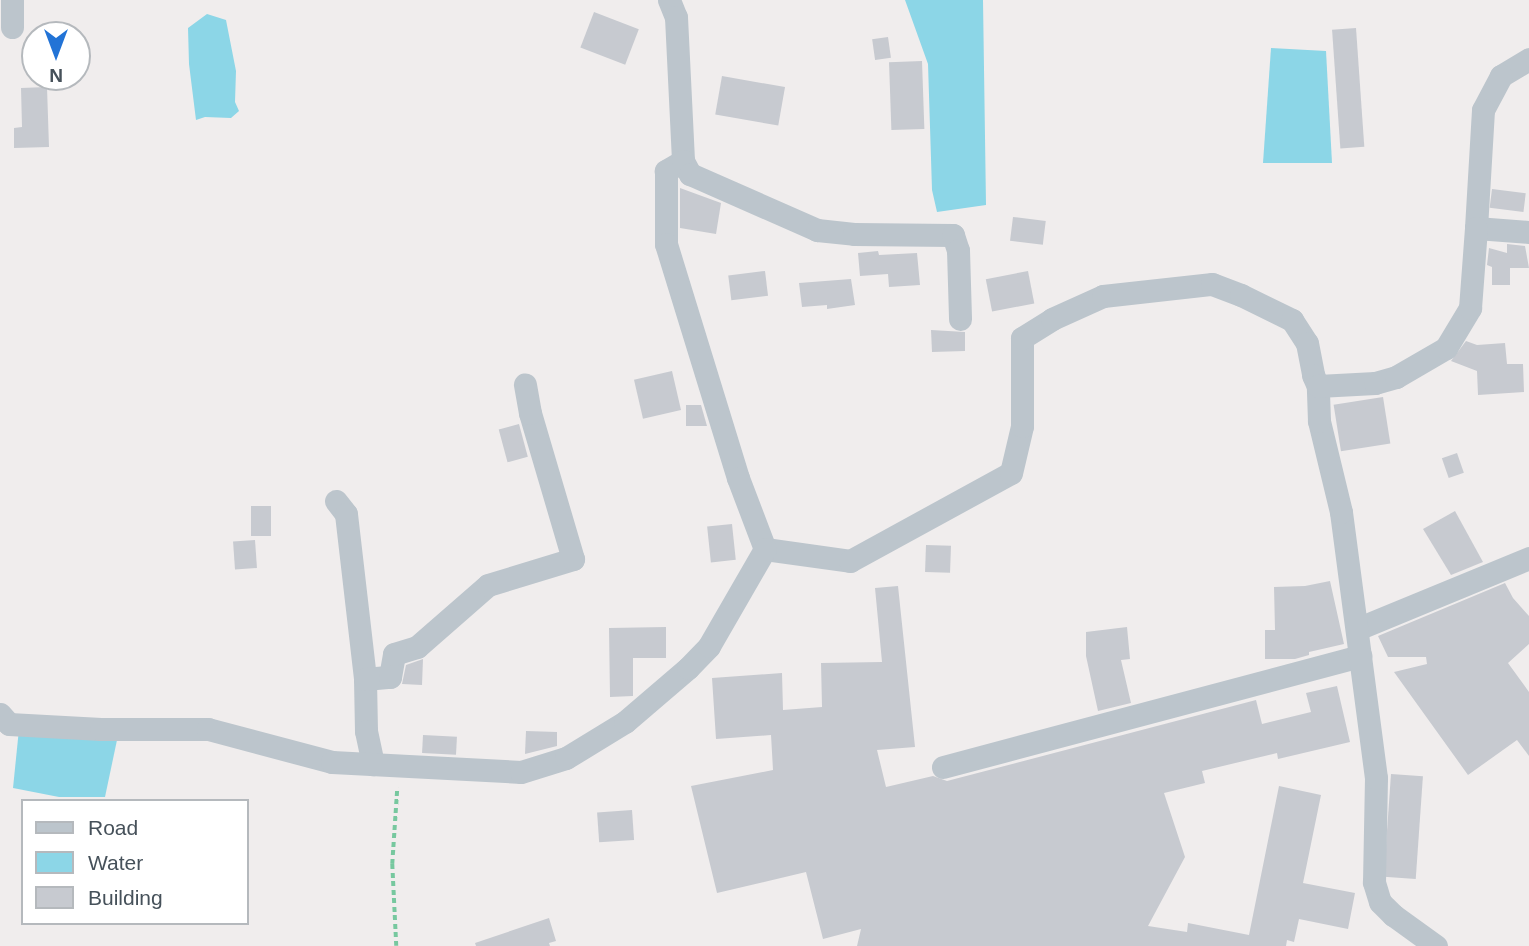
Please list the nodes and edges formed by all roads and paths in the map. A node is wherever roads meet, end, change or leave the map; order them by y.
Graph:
1 (12, 0) edge
2 (669, 0) edge
3 (12, 27) dead end
4 (1529, 59) edge
5 (683, 161) junction
6 (1476, 228) junction
7 (1529, 232) edge
8 (960, 319) dead end
9 (525, 384) dead end
10 (1318, 386) junction
11 (336, 501) dead end
12 (765, 549) junction
13 (1529, 558) edge
14 (1357, 629) junction
15 (1360, 656) junction
16 (365, 679) junction
17 (0, 714) edge
18 (373, 764) junction
19 (399, 765) junction
20 (943, 768) dead end
21 (396, 946) edge
22 (1436, 946) edge

1 - 3 street
2 - 5 street
4 - 6 street
5 - 8 street
5 - 12 street
6 - 7 street
6 - 10 street
9 - 16 street
10 - 12 street
10 - 14 street
11 - 16 street
12 - 19 street
13 - 14 street
14 - 15 street
15 - 20 street
15 - 22 street
16 - 18 street
17 - 18 street
18 - 19 street
19 - 21 path

